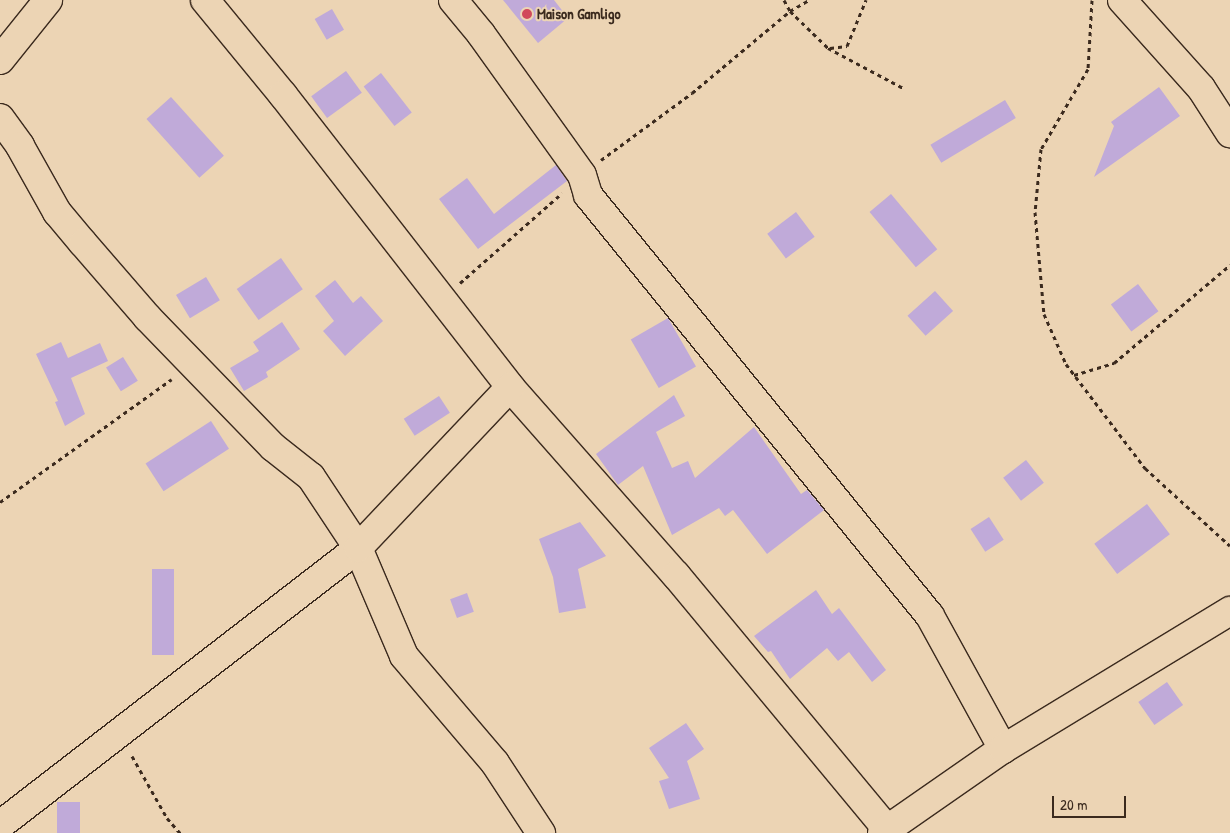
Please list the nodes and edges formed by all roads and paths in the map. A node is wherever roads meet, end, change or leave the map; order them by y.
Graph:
1 (48, 0) edge
2 (205, 0) edge
3 (453, 0) edge
4 (784, 0) edge
5 (809, 0) edge
6 (866, 0) edge
7 (1092, 0) edge
8 (1122, 0) edge
9 (790, 11) junction
10 (828, 48) junction
11 (0, 60) edge
12 (905, 89) dead end
13 (0, 118) edge
14 (1230, 133) edge
15 (582, 175) junction
16 (1230, 266) edge
17 (441, 300) junction
18 (193, 364) junction
19 (1074, 374) junction
20 (510, 387) junction
21 (0, 502) edge
22 (1230, 546) edge
23 (358, 548) junction
24 (1230, 611) edge
25 (120, 734) junction
26 (1003, 749) junction
27 (0, 825) edge
28 (886, 832) edge
29 (180, 833) edge
30 (541, 833) edge

1 - 11 street
2 - 17 street
3 - 15 street
4 - 9 path
5 - 9 path
6 - 10 path
7 - 19 path
8 - 14 street
9 - 10 path
9 - 15 path
10 - 12 path
13 - 18 street
15 - 17 path
15 - 26 street
16 - 19 path
17 - 20 street
18 - 21 path
18 - 23 street
19 - 22 path
20 - 23 street
20 - 28 street
23 - 25 street
23 - 30 street
24 - 26 street
25 - 27 street
25 - 29 path
26 - 28 street

